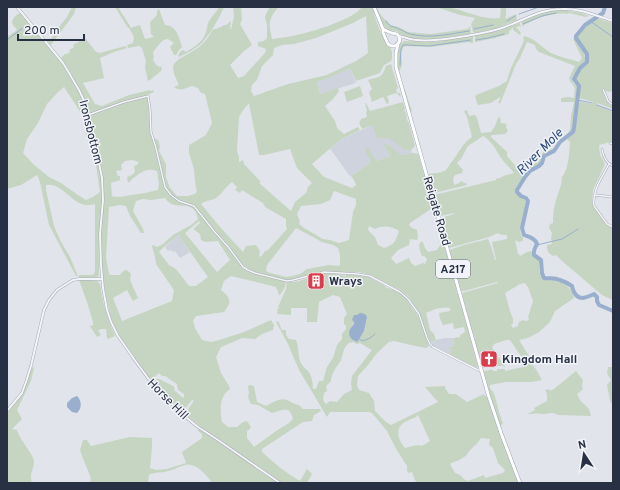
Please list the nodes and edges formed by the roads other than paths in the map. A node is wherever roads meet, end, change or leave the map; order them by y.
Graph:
1 (17, 7) edge
2 (374, 7) edge
3 (613, 21) edge
4 (383, 28) junction
5 (391, 33) junction
6 (399, 36) junction
7 (406, 39) junction
8 (386, 40) junction
9 (399, 43) junction
10 (392, 46) junction
11 (396, 53) junction
12 (603, 89) dead end
13 (607, 92) dead end
14 (604, 93) junction
15 (613, 105) edge
16 (88, 115) junction
17 (610, 143) dead end
18 (613, 144) edge
19 (606, 151) dead end
20 (609, 164) junction
21 (613, 166) edge
22 (595, 195) junction
23 (613, 197) edge
24 (613, 226) edge
25 (101, 279) junction
26 (481, 370) junction
27 (7, 411) edge
28 (280, 483) edge
29 (520, 483) edge

1 - 16 street, Ironsbottom
2 - 4 main road
3 - 7 street
4 - 5 main road
4 - 8 main road
5 - 6 main road
5 - 8 main road
6 - 7 street
6 - 9 main road
7 - 9 street
8 - 10 main road
9 - 10 main road
9 - 11 main road, Reigate Road / A217
10 - 11 main road, Reigate Road / A217
11 - 26 main road, Reigate Road / A217
12 - 14 street
13 - 14 street
14 - 15 street
16 - 25 street, Ironsbottom
16 - 26 street
17 - 18 street
19 - 20 street
20 - 21 street
20 - 22 street
22 - 23 street
22 - 24 street
25 - 27 street
25 - 28 street, Horse Hill
26 - 29 main road, Reigate Road / A217

